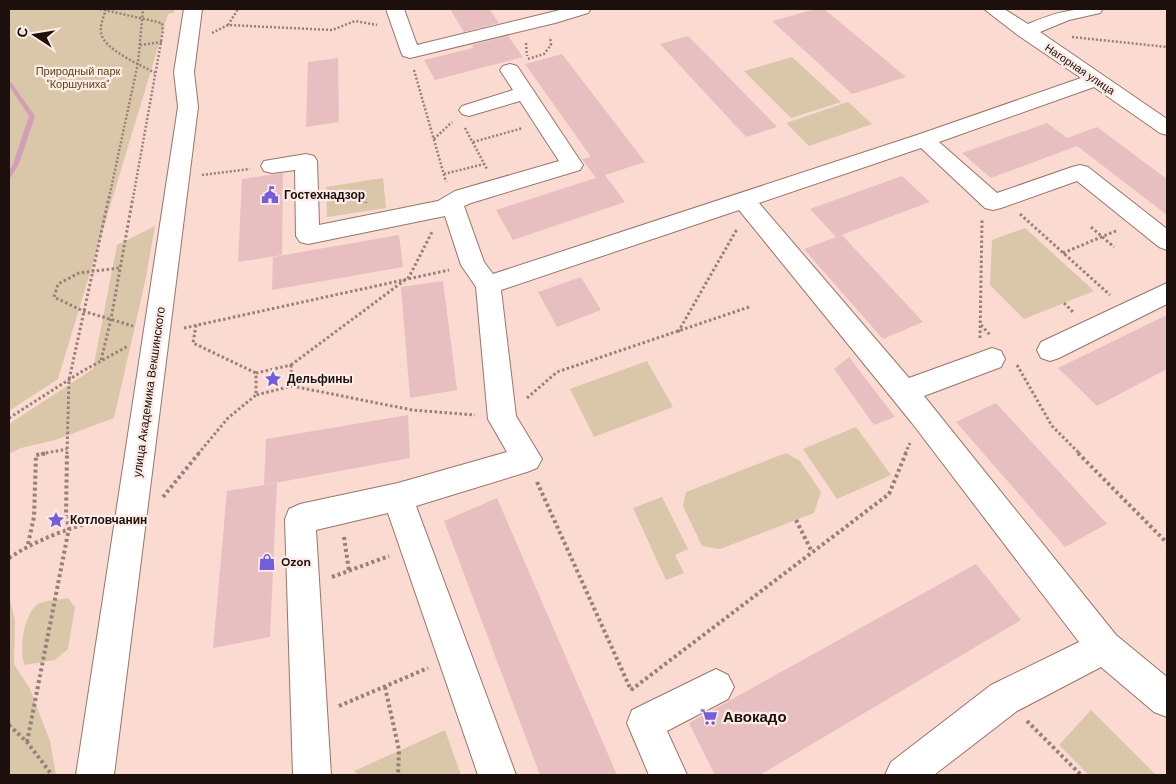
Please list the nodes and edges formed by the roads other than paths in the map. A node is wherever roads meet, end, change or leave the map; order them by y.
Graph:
1 (193, 9) edge
2 (395, 9) edge
3 (582, 9) edge
4 (992, 9) edge
5 (1094, 9) edge
6 (1057, 13) edge
7 (544, 16) edge
8 (1025, 32) junction
9 (518, 65) road end
10 (1095, 80) junction
11 (525, 93) junction
12 (1159, 113) edge
13 (467, 119) road end
14 (1167, 128) edge
15 (924, 140) junction
16 (272, 166) road end
17 (448, 200) junction
18 (747, 203) junction
19 (1167, 241) edge
20 (481, 275) junction
21 (1167, 293) edge
22 (1050, 350) dead end
23 (987, 354) road end
24 (904, 392) junction
25 (398, 497) junction
26 (1104, 647) junction
27 (716, 687) dead end
28 (1167, 699) edge
29 (95, 775) edge
30 (312, 775) edge
31 (497, 775) edge
32 (668, 775) edge
33 (904, 775) edge

1 - 29 street, улица Академика Векшинского
2 - 7 street
3 - 7 street
4 - 8 street, Нагорная улица
5 - 6 street
6 - 8 street
8 - 10 street, Нагорная улица
9 - 11 street
10 - 12 street, Нагорная улица
10 - 15 street
11 - 13 street
11 - 17 street
12 - 14 street, Нагорная улица
15 - 18 street
15 - 19 street
16 - 17 street
17 - 20 street
18 - 20 street
18 - 24 street
20 - 25 street
21 - 22 street
23 - 24 street
24 - 26 street
25 - 30 street
25 - 31 street
26 - 28 street
26 - 33 street
27 - 32 street

